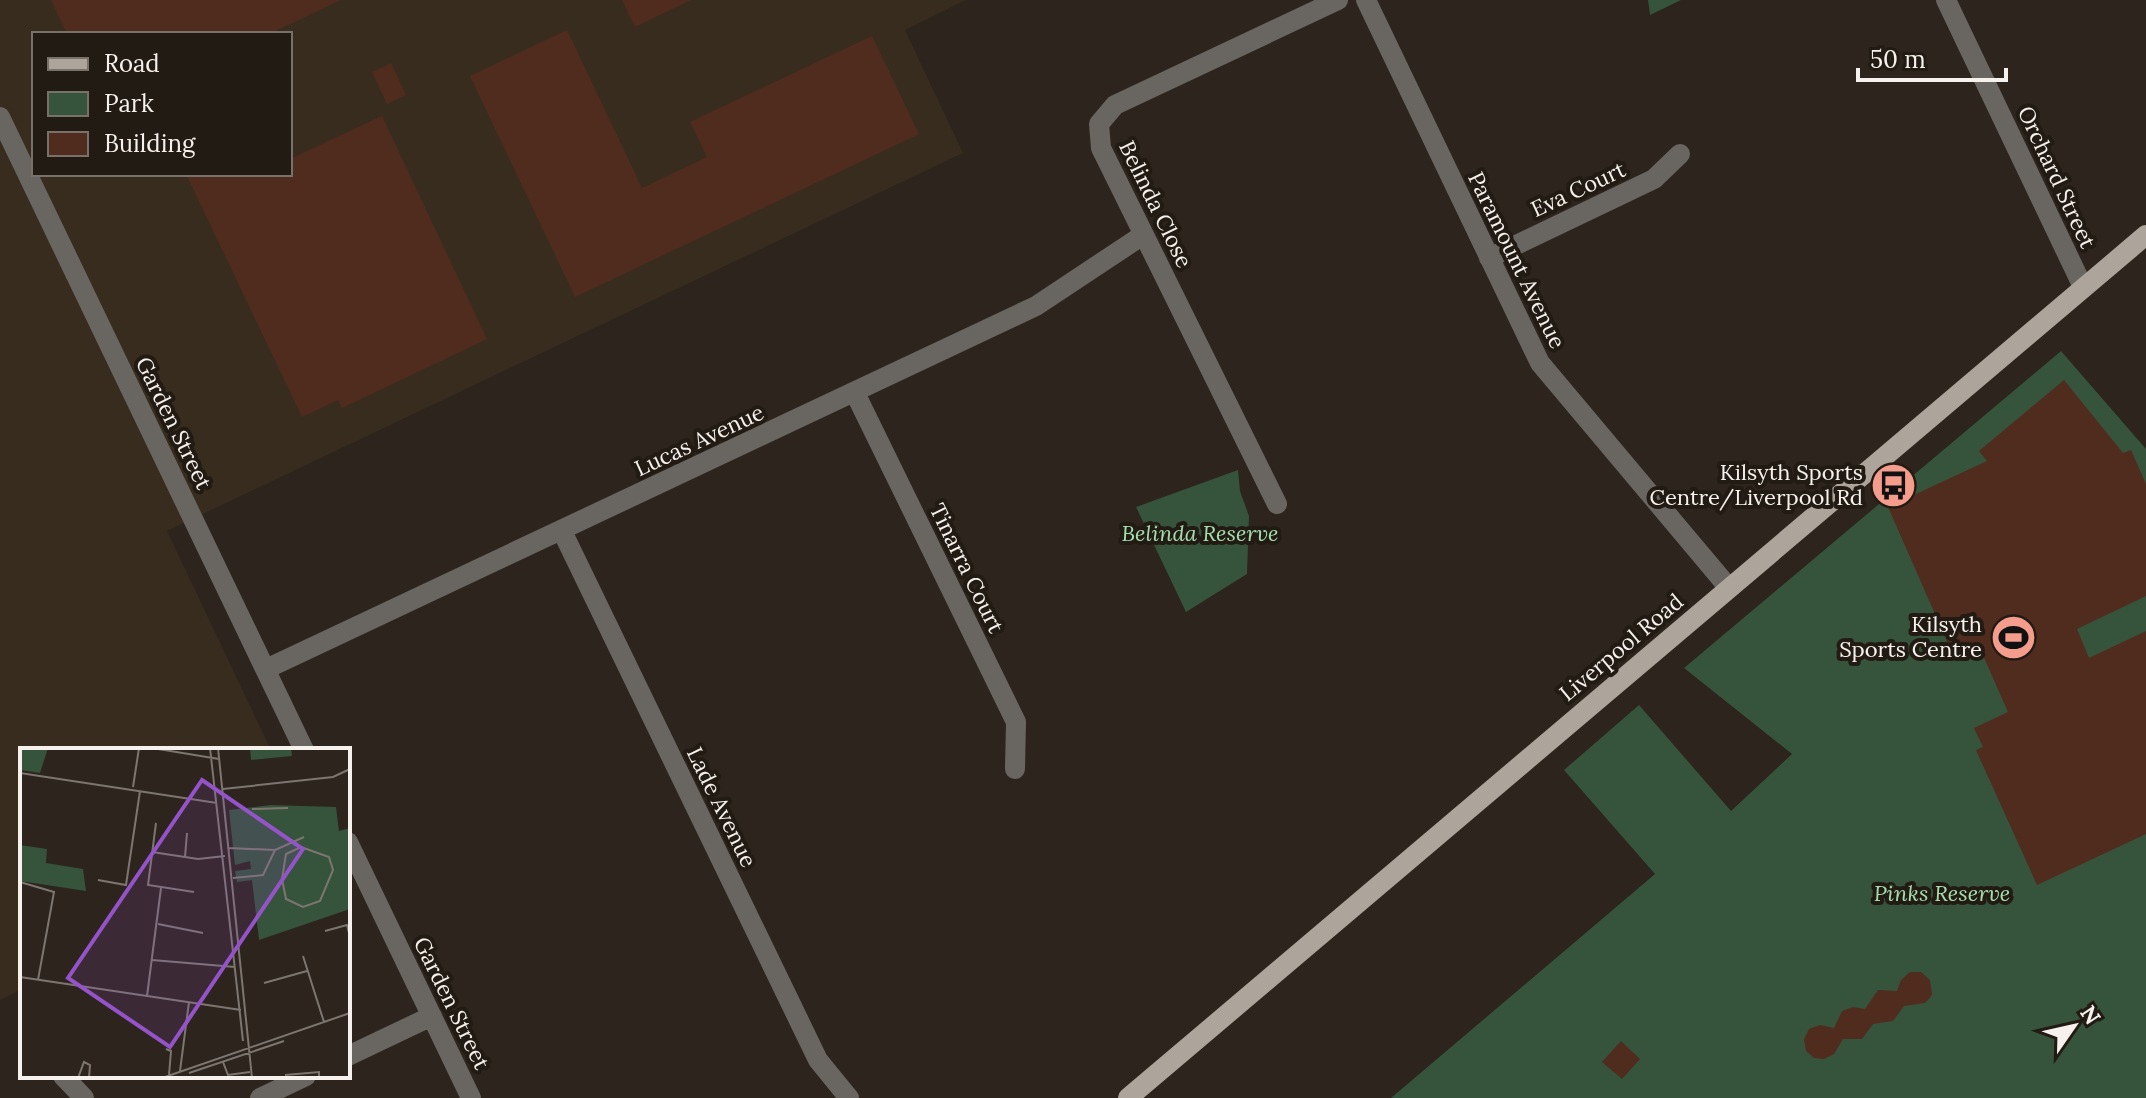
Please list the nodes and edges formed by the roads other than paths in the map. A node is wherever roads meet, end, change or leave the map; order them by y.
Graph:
1 (1338, 0) edge
2 (1366, 0) edge
3 (1946, 0) edge
4 (0, 117) edge
5 (1680, 154) dead end
6 (1143, 235) junction
7 (2146, 235) edge
8 (1489, 258) junction
9 (2083, 287) junction
10 (855, 393) junction
11 (1277, 504) dead end
12 (562, 531) junction
13 (1729, 588) junction
14 (266, 669) junction
15 (303, 748) edge
16 (1015, 769) dead end
17 (350, 846) edge
18 (432, 1016) junction
19 (350, 1055) edge
20 (65, 1078) edge
21 (302, 1078) edge
22 (84, 1098) edge
23 (260, 1098) edge
24 (471, 1098) edge
25 (849, 1098) edge
26 (1128, 1098) edge

1 - 6 street, Belinda Close
2 - 8 street, Paramount Avenue
3 - 9 street, Orchard Street
4 - 14 street, Garden Street
5 - 8 street, Eva Court
6 - 10 street, Lucas Avenue
6 - 11 street, Belinda Close
7 - 9 main road, Liverpool Road
8 - 13 street, Paramount Avenue
9 - 13 main road, Liverpool Road
10 - 12 street, Lucas Avenue
10 - 16 street, Tinarra Court
12 - 14 street, Lucas Avenue
12 - 25 street, Lade Avenue
13 - 26 main road, Liverpool Road
14 - 15 street, Garden Street
17 - 18 street, Garden Street
18 - 19 street
18 - 24 street, Garden Street
20 - 22 street
21 - 23 street

